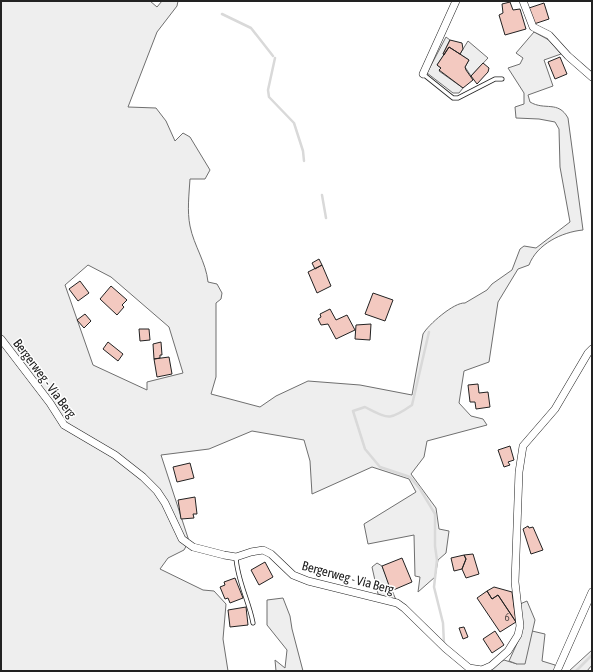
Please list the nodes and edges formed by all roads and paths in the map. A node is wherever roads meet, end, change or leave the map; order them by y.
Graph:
1 (456, 1) edge
2 (523, 1) edge
3 (423, 74) joint
4 (592, 77) edge
5 (502, 79) dead end
6 (1, 339) edge
7 (592, 349) edge
8 (236, 557) junction
9 (592, 592) edge
10 (253, 623) dead end
11 (557, 671) edge

1 - 3 street
2 - 4 street
3 - 5 lane
6 - 8 street, Bergerweg - Via Berg
7 - 8 street, Bergerweg - Via Berg
8 - 10 lane
9 - 11 street

